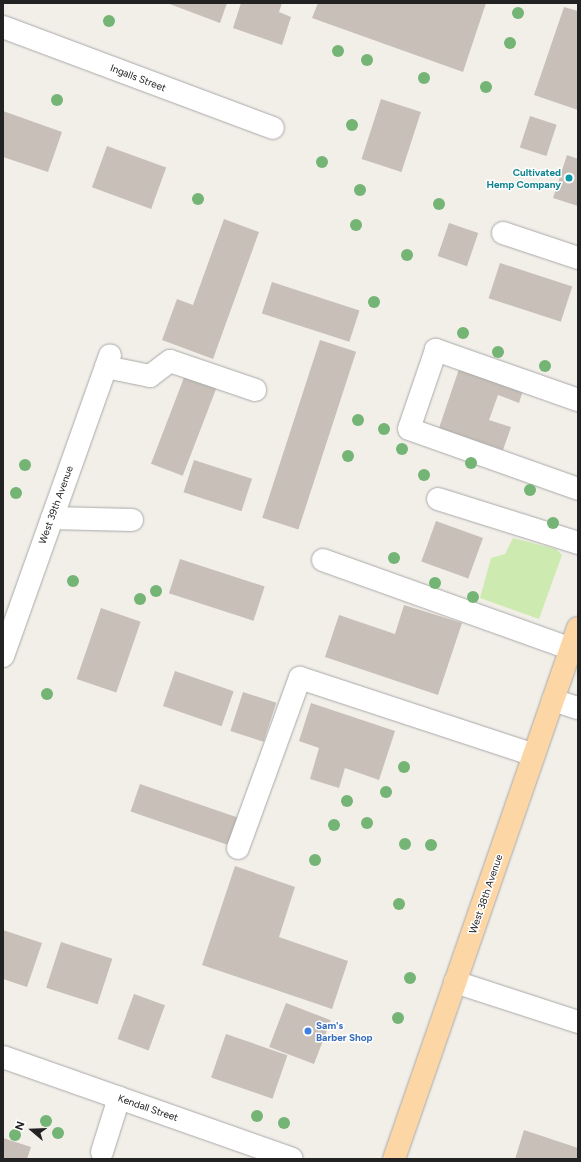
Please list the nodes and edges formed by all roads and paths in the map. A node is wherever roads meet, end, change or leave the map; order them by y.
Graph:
1 (3, 27) edge
2 (273, 128) dead end
3 (503, 233) dead end
4 (578, 258) edge
5 (255, 390) dead end
6 (578, 400) edge
7 (578, 489) edge
8 (438, 499) dead end
9 (52, 518) junction
10 (132, 520) dead end
11 (578, 543) edge
12 (323, 560) dead end
13 (578, 628) edge
14 (571, 649) junction
15 (3, 656) edge
16 (553, 700) junction
17 (578, 708) edge
18 (534, 756) junction
19 (238, 848) dead end
20 (455, 982) junction
21 (578, 1022) edge
22 (3, 1058) edge
23 (120, 1098) junction
24 (102, 1152) dead end
25 (292, 1159) edge
26 (394, 1159) edge

1 - 2 street, Ingalls Street
3 - 4 street
5 - 9 street, West 39th Avenue
6 - 7 street
8 - 11 street
9 - 10 street
9 - 15 street, West 39th Avenue
12 - 14 street
13 - 14 main road, West 38th Avenue
14 - 16 main road, West 38th Avenue
16 - 17 street
16 - 18 main road, West 38th Avenue
18 - 19 street
18 - 20 main road, West 38th Avenue
20 - 21 street
20 - 26 main road, West 38th Avenue
22 - 23 street, Kendall Street
23 - 24 street
23 - 25 street, Kendall Street

